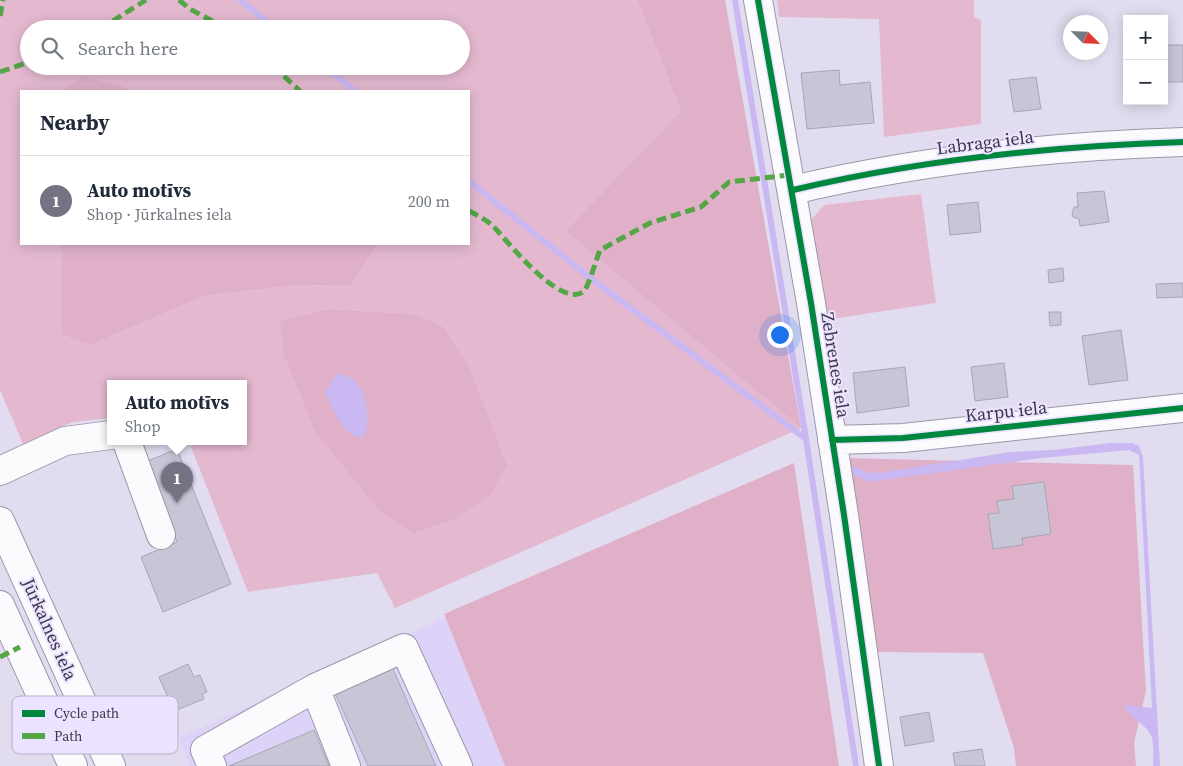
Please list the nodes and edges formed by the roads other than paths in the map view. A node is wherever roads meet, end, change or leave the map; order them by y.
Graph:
1 (758, 0) edge
2 (1183, 142) edge
3 (792, 190) junction
4 (1183, 408) edge
5 (107, 436) edge
6 (832, 440) junction
7 (128, 445) edge
8 (0, 471) edge
9 (0, 521) edge
10 (161, 535) dead end
11 (0, 605) edge
12 (315, 688) junction
13 (41, 696) edge
14 (79, 696) edge
15 (68, 754) edge
16 (106, 754) edge
17 (73, 766) edge
18 (111, 766) edge
19 (212, 766) edge
20 (346, 766) edge
21 (458, 766) edge
22 (879, 766) edge

1 - 3 street, Zebrenes iela
2 - 3 street, Labraga iela
3 - 6 street, Zebrenes iela
4 - 6 street, Karpu iela
5 - 8 street
6 - 22 street, Zebrenes iela
7 - 10 street
9 - 14 street, Jūrkalnes iela
11 - 13 street, Jūrkalnes iela
12 - 19 street
12 - 20 street
12 - 21 street
15 - 17 street, Jūrkalnes iela
16 - 18 street, Jūrkalnes iela

